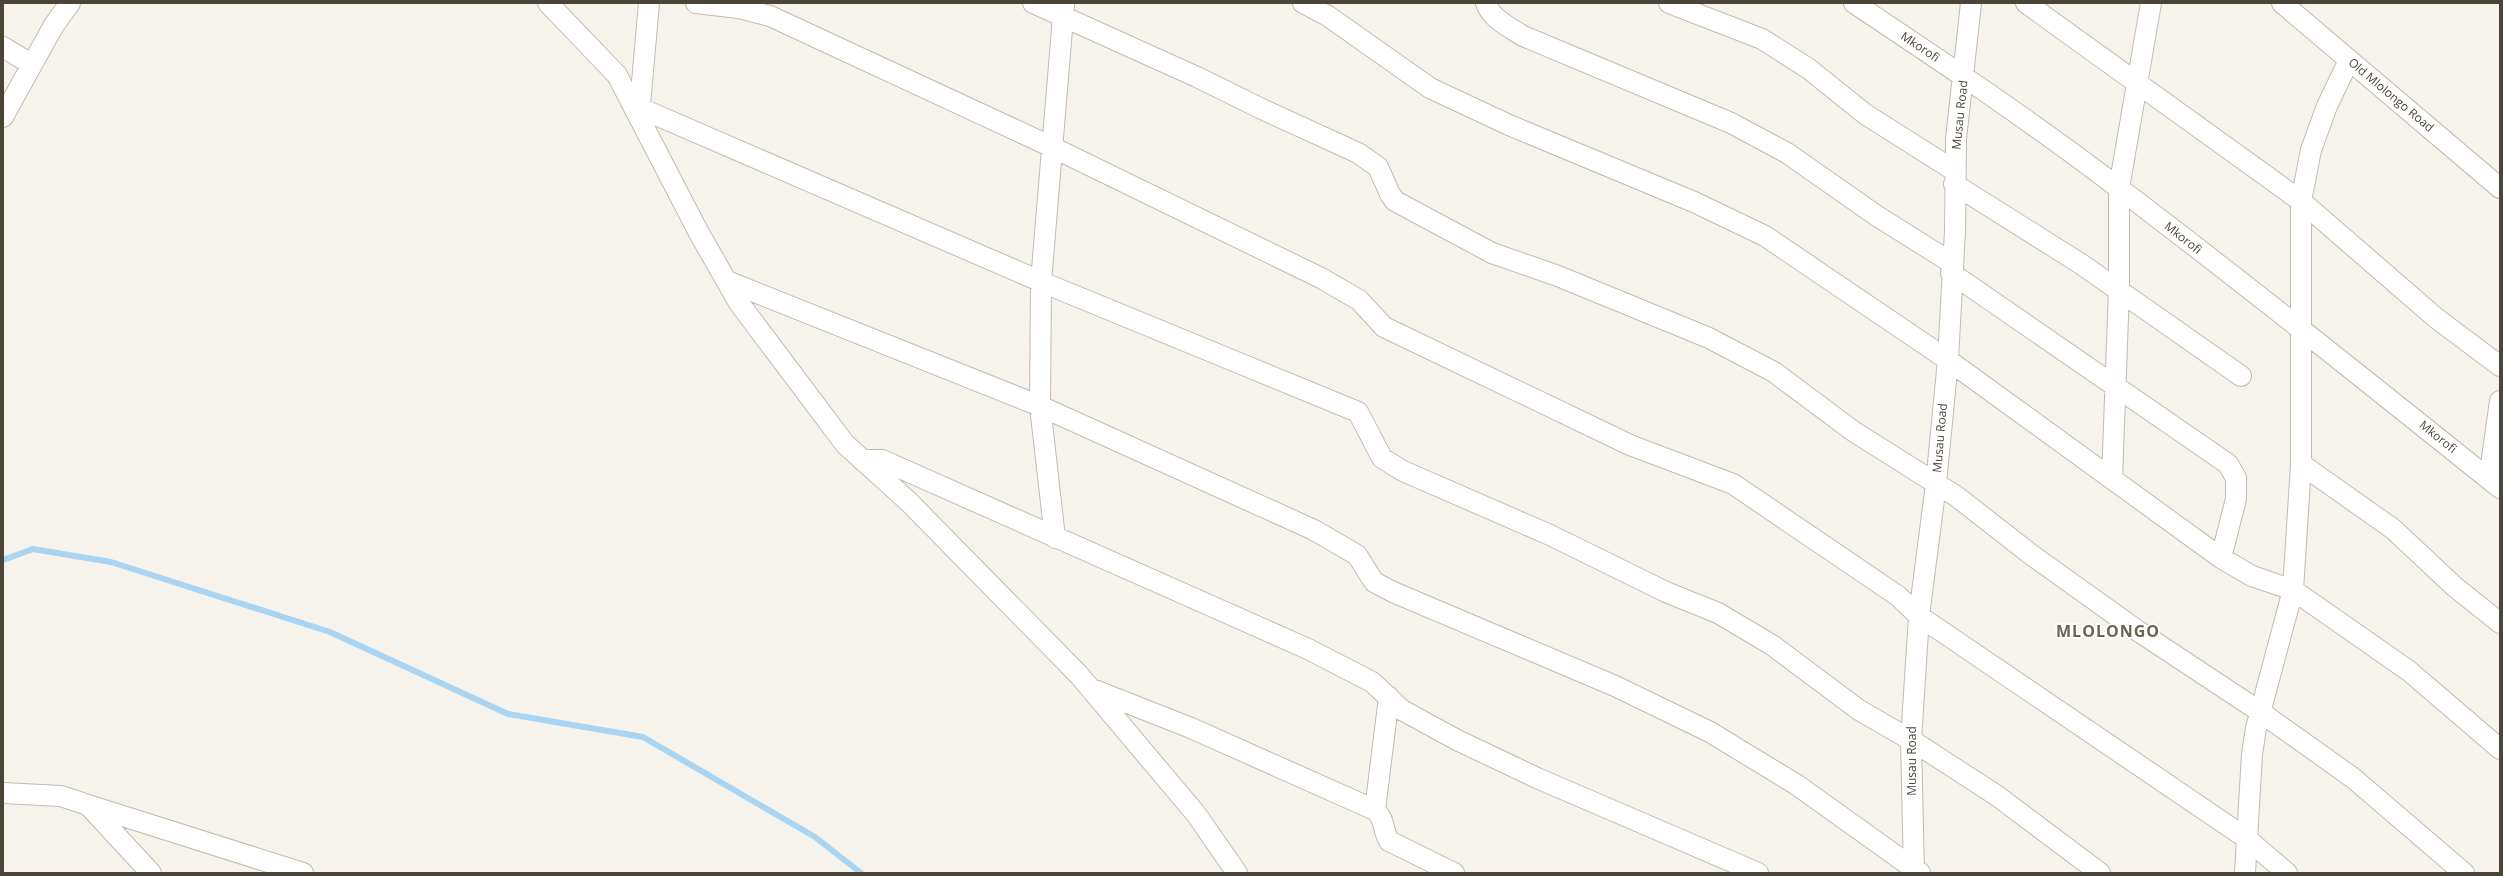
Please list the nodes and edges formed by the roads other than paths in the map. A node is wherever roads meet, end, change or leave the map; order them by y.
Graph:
1 (70, 3) edge
2 (548, 3) edge
3 (649, 3) edge
4 (696, 3) edge
5 (1033, 3) edge
6 (1303, 3) edge
7 (1486, 3) edge
8 (1669, 3) edge
9 (1854, 3) edge
10 (1971, 3) edge
11 (2026, 3) edge
12 (2151, 3) edge
13 (2285, 4) edge
14 (1064, 10) edge
15 (3, 47) edge
16 (2349, 60) junction
17 (32, 64) junction
18 (1964, 76) junction
19 (2136, 84) junction
20 (640, 112) junction
21 (3, 117) edge
22 (1052, 147) junction
23 (1954, 177) junction
24 (2119, 188) junction
25 (2500, 188) edge
26 (2301, 201) junction
27 (1952, 268) junction
28 (726, 281) junction
29 (1042, 282) junction
30 (2119, 290) junction
31 (2300, 330) junction
32 (1948, 360) junction
33 (2500, 366) edge
34 (2241, 376) dead end
35 (2116, 386) junction
36 (2500, 401) edge
37 (1040, 406) junction
38 (862, 460) junction
39 (2301, 464) junction
40 (2112, 479) junction
41 (2495, 483) edge
42 (1936, 484) junction
43 (1055, 538) junction
44 (2221, 558) junction
45 (2293, 590) junction
46 (1918, 616) junction
47 (2500, 623) edge
48 (1090, 688) junction
49 (1389, 697) junction
50 (2259, 711) junction
51 (1911, 740) junction
52 (2500, 749) edge
53 (3, 793) edge
54 (88, 806) junction
55 (1375, 810) junction
56 (2246, 838) junction
57 (1916, 871) edge
58 (152, 873) edge
59 (303, 873) edge
60 (1237, 873) edge
61 (1454, 873) edge
62 (1758, 873) edge
63 (2100, 873) edge
64 (2245, 873) edge
65 (2287, 873) edge
66 (2464, 873) edge

1 - 17 street
2 - 20 street
3 - 20 street
4 - 22 street
5 - 14 street
6 - 32 street
7 - 27 street
8 - 23 street
9 - 18 street, Mkorofi
10 - 18 street, Musau Road
11 - 19 street
12 - 19 street
13 - 16 street, Old Mlolongo Road
14 - 22 street
14 - 42 street
15 - 17 street
16 - 25 street, Old Mlolongo Road
16 - 26 street
17 - 21 street
18 - 23 street, Musau Road
18 - 24 street, Mkorofi
19 - 24 street
19 - 26 street
20 - 28 street
20 - 29 street
22 - 29 street
22 - 46 street
23 - 27 street, Musau Road
23 - 30 street
24 - 30 street
24 - 31 street, Mkorofi
26 - 31 street
26 - 33 street
27 - 32 street, Musau Road
27 - 35 street
28 - 37 street
28 - 38 street
29 - 37 street
29 - 51 street
30 - 34 street
30 - 35 street
31 - 39 street
31 - 41 street, Mkorofi
32 - 40 street
32 - 42 street, Musau Road
35 - 40 street
35 - 44 street
36 - 41 street
37 - 43 street
37 - 57 street
38 - 43 street
38 - 48 street
39 - 45 street
39 - 47 street
40 - 44 street
42 - 46 street, Musau Road
42 - 50 street
43 - 49 street
44 - 45 street
45 - 50 street
45 - 52 street
46 - 51 street, Musau Road
46 - 56 street
48 - 55 street
48 - 60 street
49 - 55 street
49 - 62 street
50 - 56 street
50 - 66 street
51 - 57 street, Musau Road
51 - 63 street
53 - 54 street
54 - 58 street
54 - 59 street
55 - 61 street
56 - 64 street
56 - 65 street

